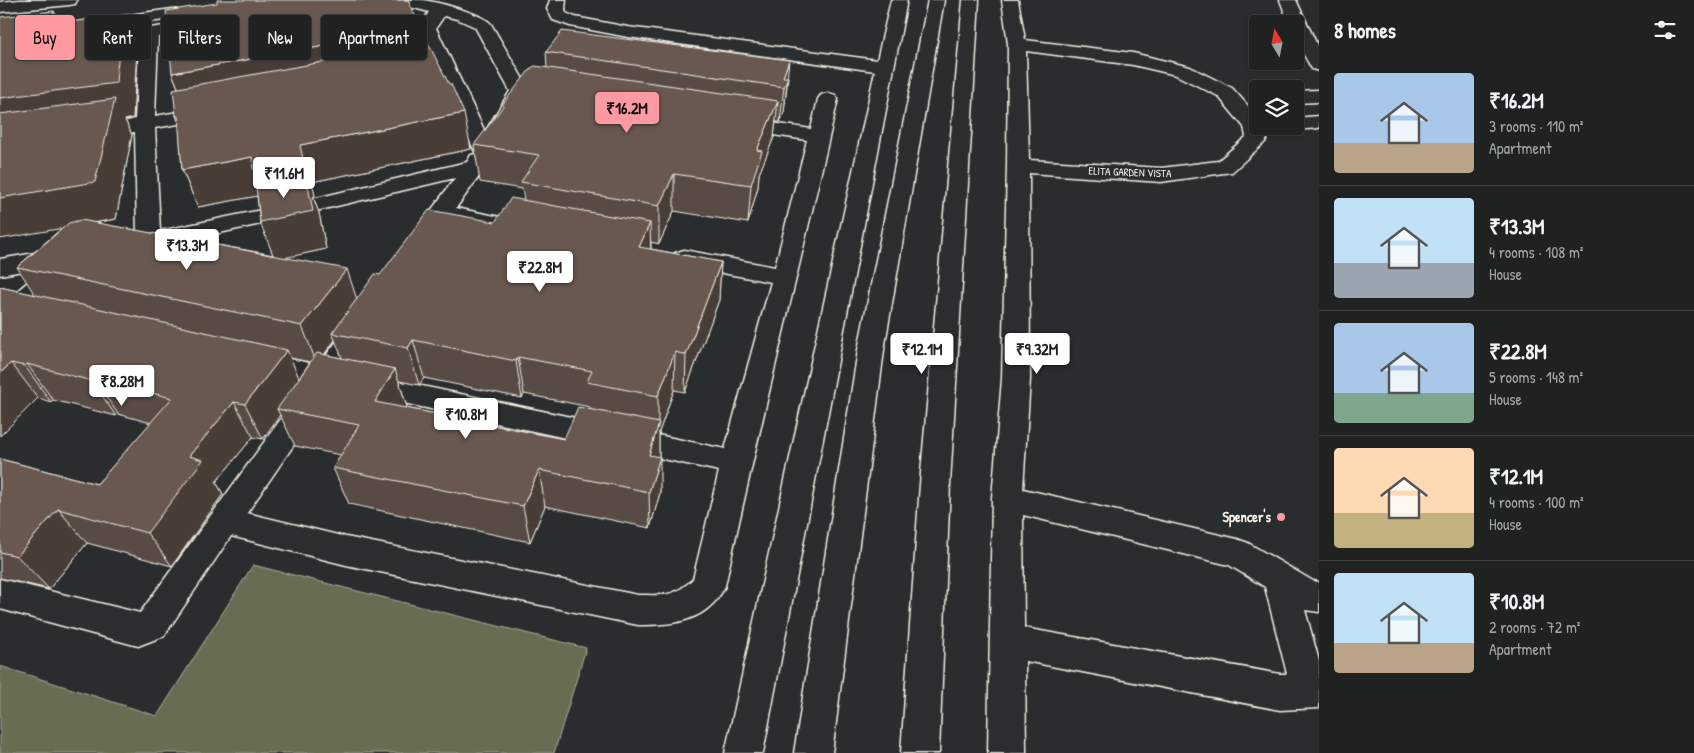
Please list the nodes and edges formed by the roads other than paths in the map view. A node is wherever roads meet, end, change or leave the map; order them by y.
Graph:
1 (558, 0) edge
2 (899, 0) edge
3 (936, 0) edge
4 (971, 0) edge
5 (1010, 0) edge
6 (1288, 0) edge
7 (354, 4) edge
8 (0, 7) edge
9 (213, 8) edge
10 (439, 10) junction
11 (68, 14) edge
12 (85, 18) edge
13 (1312, 42) edge
14 (1017, 44) junction
15 (148, 60) edge
16 (1319, 65) edge
17 (885, 66) junction
18 (1319, 96) edge
19 (1304, 97) edge
20 (828, 99) dead end
21 (1249, 100) edge
22 (1235, 101) junction
23 (232, 108) edge
24 (1249, 118) edge
25 (723, 122) edge
26 (1319, 122) edge
27 (1304, 123) edge
28 (145, 125) junction
29 (106, 130) edge
30 (1257, 135) edge
31 (820, 136) junction
32 (480, 159) junction
33 (1018, 166) junction
34 (441, 212) junction
35 (530, 229) edge
36 (425, 236) edge
37 (149, 240) junction
38 (112, 248) edge
39 (657, 253) edge
40 (0, 267) edge
41 (785, 277) junction
42 (375, 307) edge
43 (6, 314) edge
44 (40, 315) edge
45 (240, 359) edge
46 (325, 378) junction
47 (736, 462) junction
48 (1007, 498) junction
49 (224, 521) junction
50 (1278, 578) junction
51 (0, 594) edge
52 (1319, 597) edge
53 (1007, 641) junction
54 (1314, 690) edge
55 (744, 753) edge
56 (813, 753) edge
57 (920, 753) edge
58 (1007, 753) edge

1 - 17 street
2 - 17 street
3 - 56 street
4 - 57 street
5 - 14 street
6 - 13 street
7 - 10 street
8 - 11 street
9 - 11 street
10 - 32 street
10 - 32 street
11 - 12 street
13 - 16 street
14 - 22 street, ELITA GARDEN VISTA
14 - 33 street
15 - 28 street
17 - 55 street
18 - 19 street
20 - 31 street
21 - 22 street
22 - 24 street, ELITA GARDEN VISTA
23 - 28 street
25 - 31 street
26 - 27 street
28 - 29 street
28 - 37 street
30 - 33 street, ELITA GARDEN VISTA
31 - 41 street
32 - 34 street
32 - 37 street
33 - 48 street
34 - 35 street
34 - 36 street
37 - 38 street
39 - 41 street
40 - 43 street
41 - 47 street
42 - 46 street
43 - 44 street
45 - 46 street
46 - 47 street
46 - 49 street
47 - 49 street
48 - 50 street
48 - 53 street
49 - 51 street
50 - 52 street
50 - 54 street
53 - 54 street
53 - 58 street

